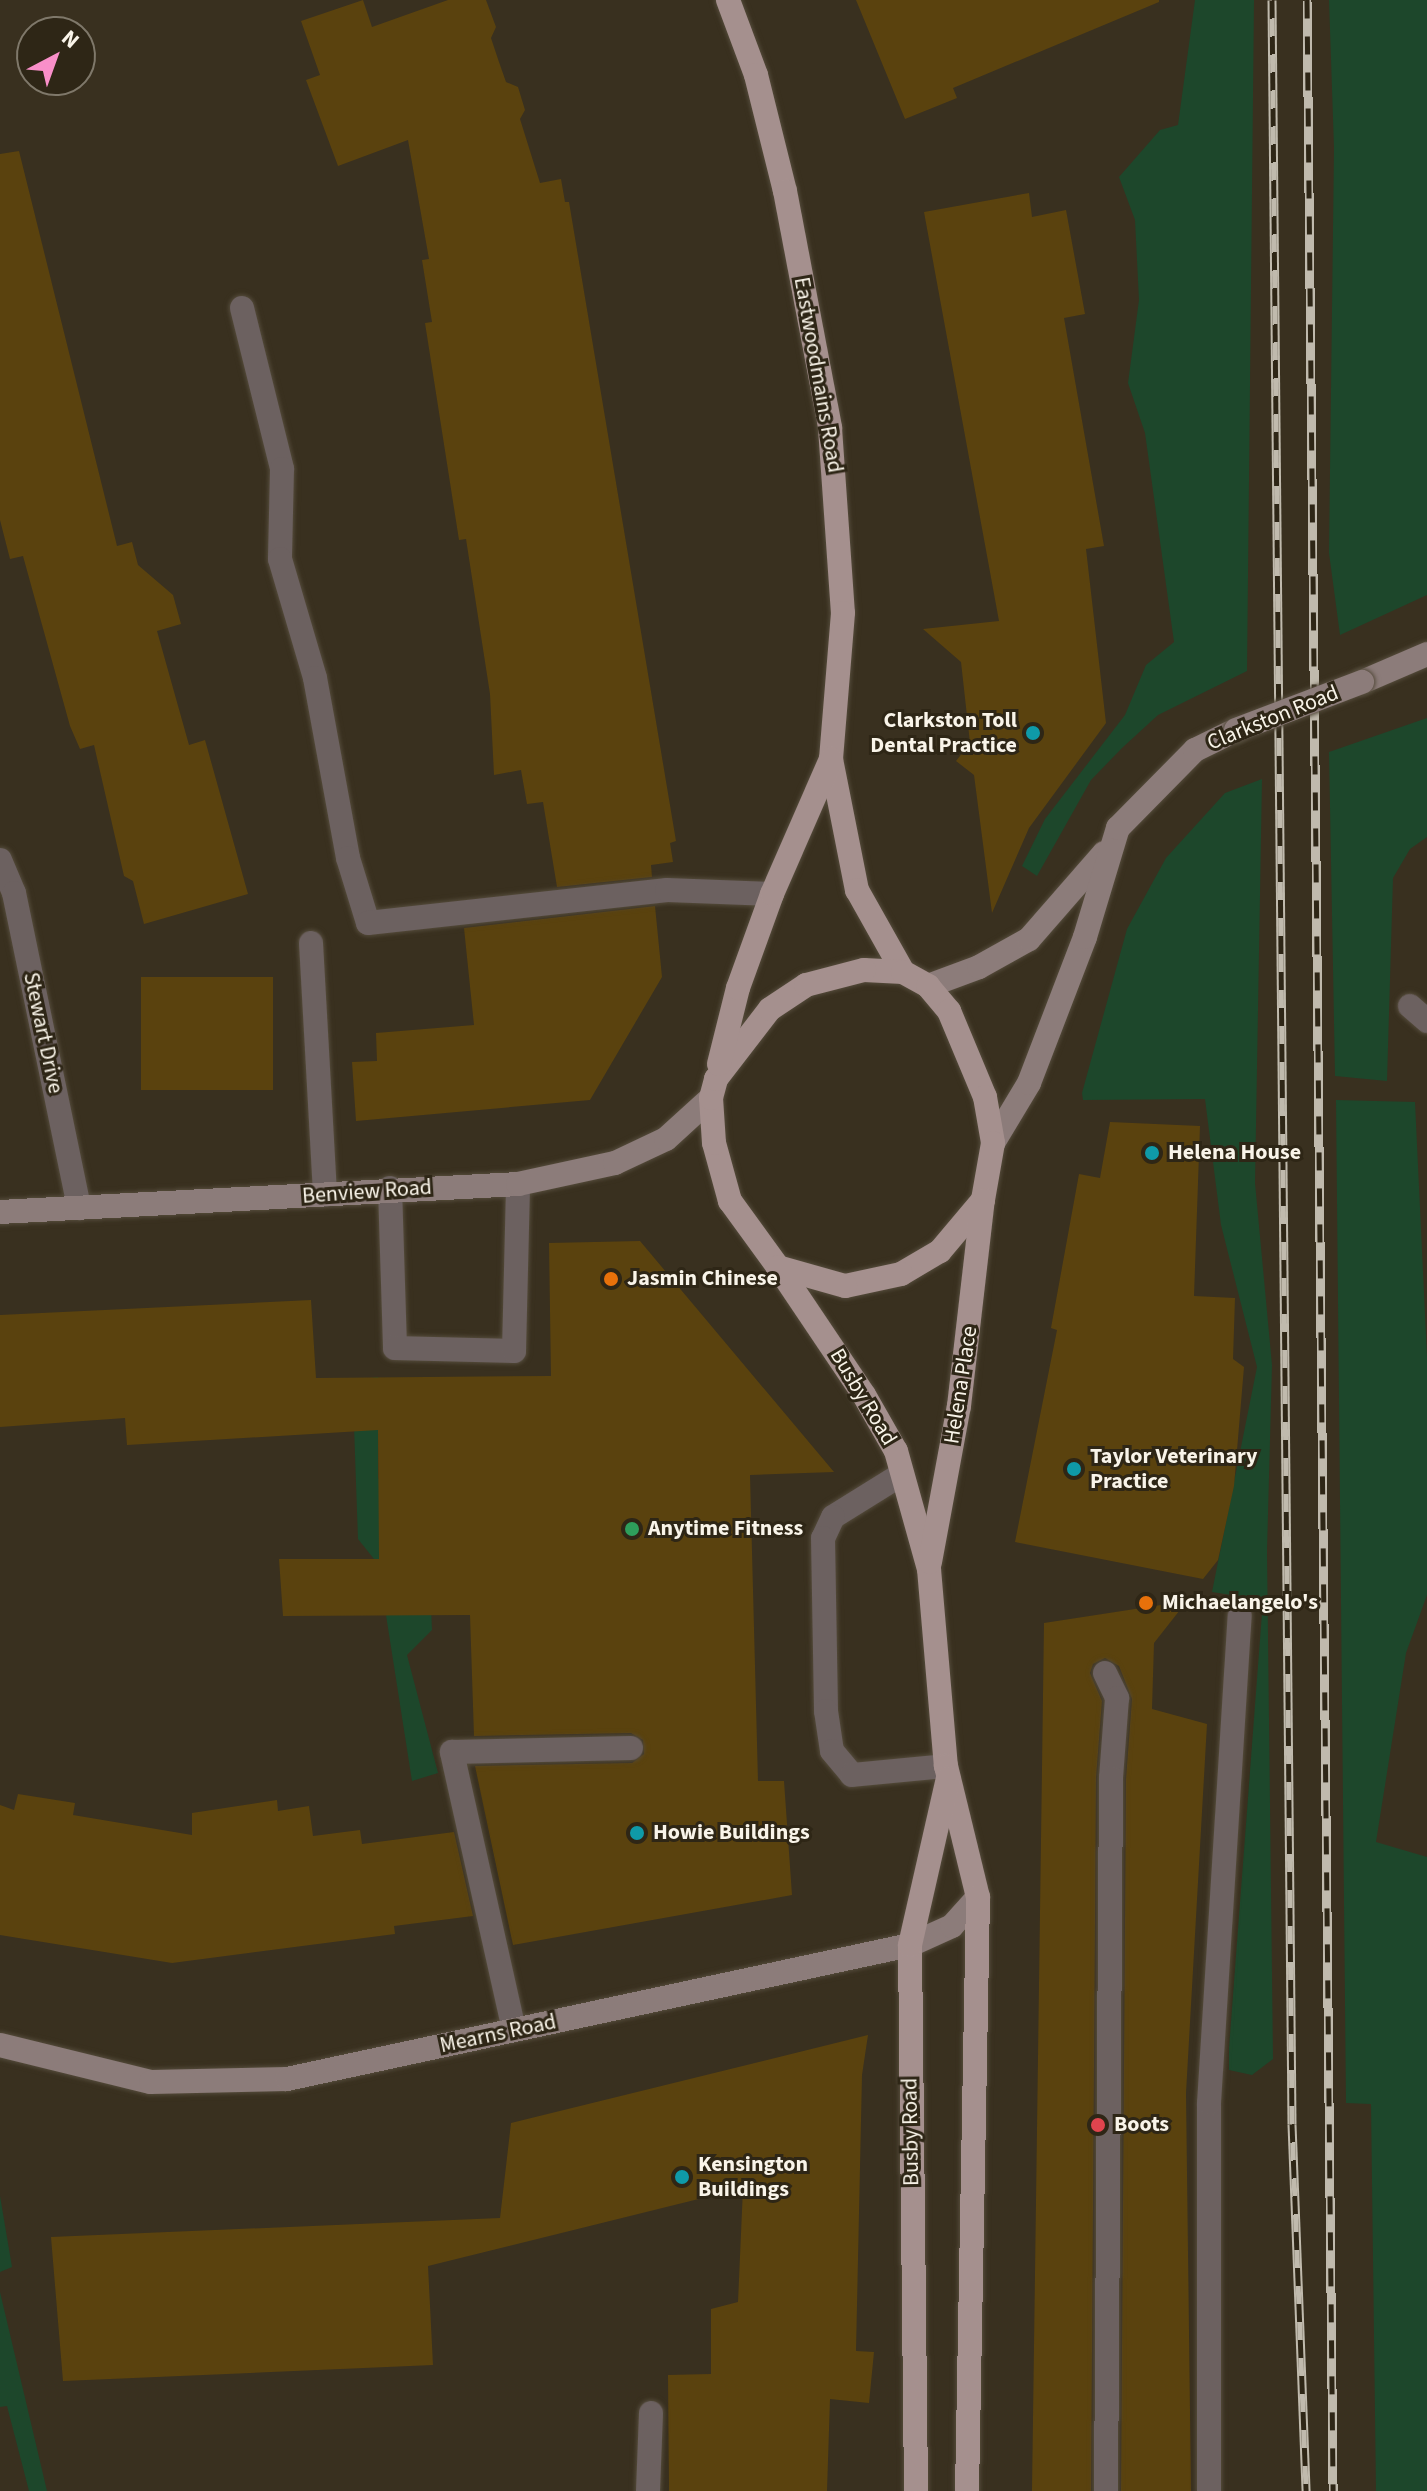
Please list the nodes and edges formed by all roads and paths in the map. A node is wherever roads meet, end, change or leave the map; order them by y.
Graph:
1 (728, 0) edge
2 (242, 308) dead end
3 (1427, 654) edge
4 (831, 759) junction
5 (1108, 847) junction
6 (0, 860) edge
7 (772, 894) junction
8 (311, 943) dead end
9 (903, 972) junction
10 (928, 986) junction
11 (713, 1088) junction
12 (993, 1143) junction
13 (518, 1184) junction
14 (390, 1188) junction
15 (325, 1195) junction
16 (983, 1200) junction
17 (79, 1208) junction
18 (0, 1212) edge
19 (778, 1267) junction
20 (902, 1474) junction
21 (929, 1569) junction
22 (1240, 1616) dead end
23 (1105, 1673) dead end
24 (631, 1748) dead end
25 (947, 1772) junction
26 (978, 1897) junction
27 (910, 1945) junction
28 (514, 2030) junction
29 (0, 2045) edge
30 (651, 2413) dead end
31 (648, 2491) edge
32 (916, 2491) edge
33 (967, 2491) edge
34 (1106, 2491) edge
35 (1209, 2491) edge

1 - 4 main road, Eastwoodmains Road
2 - 7 street
3 - 5 street, Clarkston Road, bridge
4 - 7 main road, Eastwoodmains Road
4 - 9 main road, Eastwoodmains Road
5 - 10 street, Clarkston Road
5 - 12 street, Clarkston Road
6 - 17 street, Stewart Drive
7 - 11 main road, Eastwoodmains Road
8 - 15 street
9 - 10 main road
9 - 11 main road
10 - 12 main road, Helena Place
11 - 13 street, Benview Road
11 - 19 main road, Busby Road
12 - 16 main road, Helena Place
13 - 14 street, Benview Road
13 - 14 street
14 - 15 street, Benview Road
15 - 17 street, Benview Road
16 - 19 main road
16 - 21 main road, Helena Place
17 - 18 street, Benview Road
19 - 20 main road, Busby Road
20 - 21 main road, Busby Road
20 - 25 street
21 - 25 main road, Busby Road
22 - 35 street
23 - 34 street
24 - 28 street
25 - 26 main road, Busby Road
25 - 27 main road, Busby Road
26 - 27 street, Mearns Road
26 - 33 main road, Busby Road
27 - 28 street, Mearns Road
27 - 32 main road, Busby Road
28 - 29 street, Mearns Road
30 - 31 street

